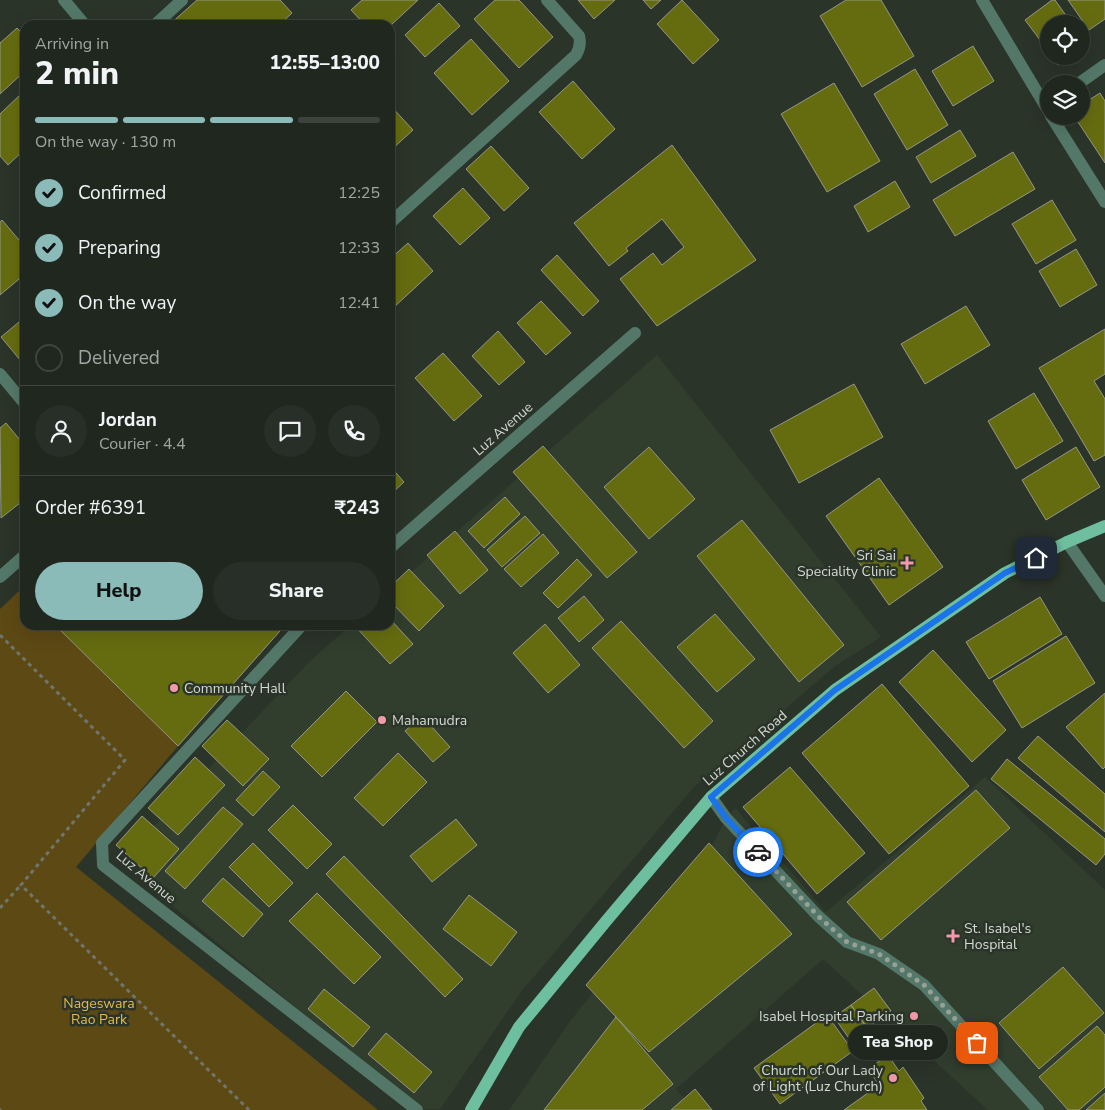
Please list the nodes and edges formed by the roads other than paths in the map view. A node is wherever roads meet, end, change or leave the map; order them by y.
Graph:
1 (64, 0) edge
2 (182, 0) edge
3 (548, 0) edge
4 (982, 0) edge
5 (81, 20) edge
6 (160, 20) edge
7 (1105, 65) edge
8 (1090, 76) edge
9 (1040, 97) edge
10 (1057, 125) edge
11 (1105, 202) edge
12 (395, 218) edge
13 (635, 333) dead end
14 (0, 374) edge
15 (20, 398) edge
16 (1105, 526) edge
17 (1067, 542) junction
18 (395, 544) edge
19 (20, 559) edge
20 (0, 577) edge
21 (1105, 596) edge
22 (295, 630) edge
23 (711, 797) junction
24 (417, 1110) edge
25 (471, 1110) edge
26 (1038, 1110) edge

1 - 5 street
2 - 6 street
3 - 12 street
4 - 9 street
7 - 8 street
10 - 11 street
13 - 18 street, Luz Avenue
14 - 15 street
16 - 17 main road, Luz Church Road
17 - 21 street
17 - 23 main road, Luz Church Road
19 - 20 street
22 - 24 street, Luz Avenue
23 - 25 main road, Luz Church Road
23 - 26 street

